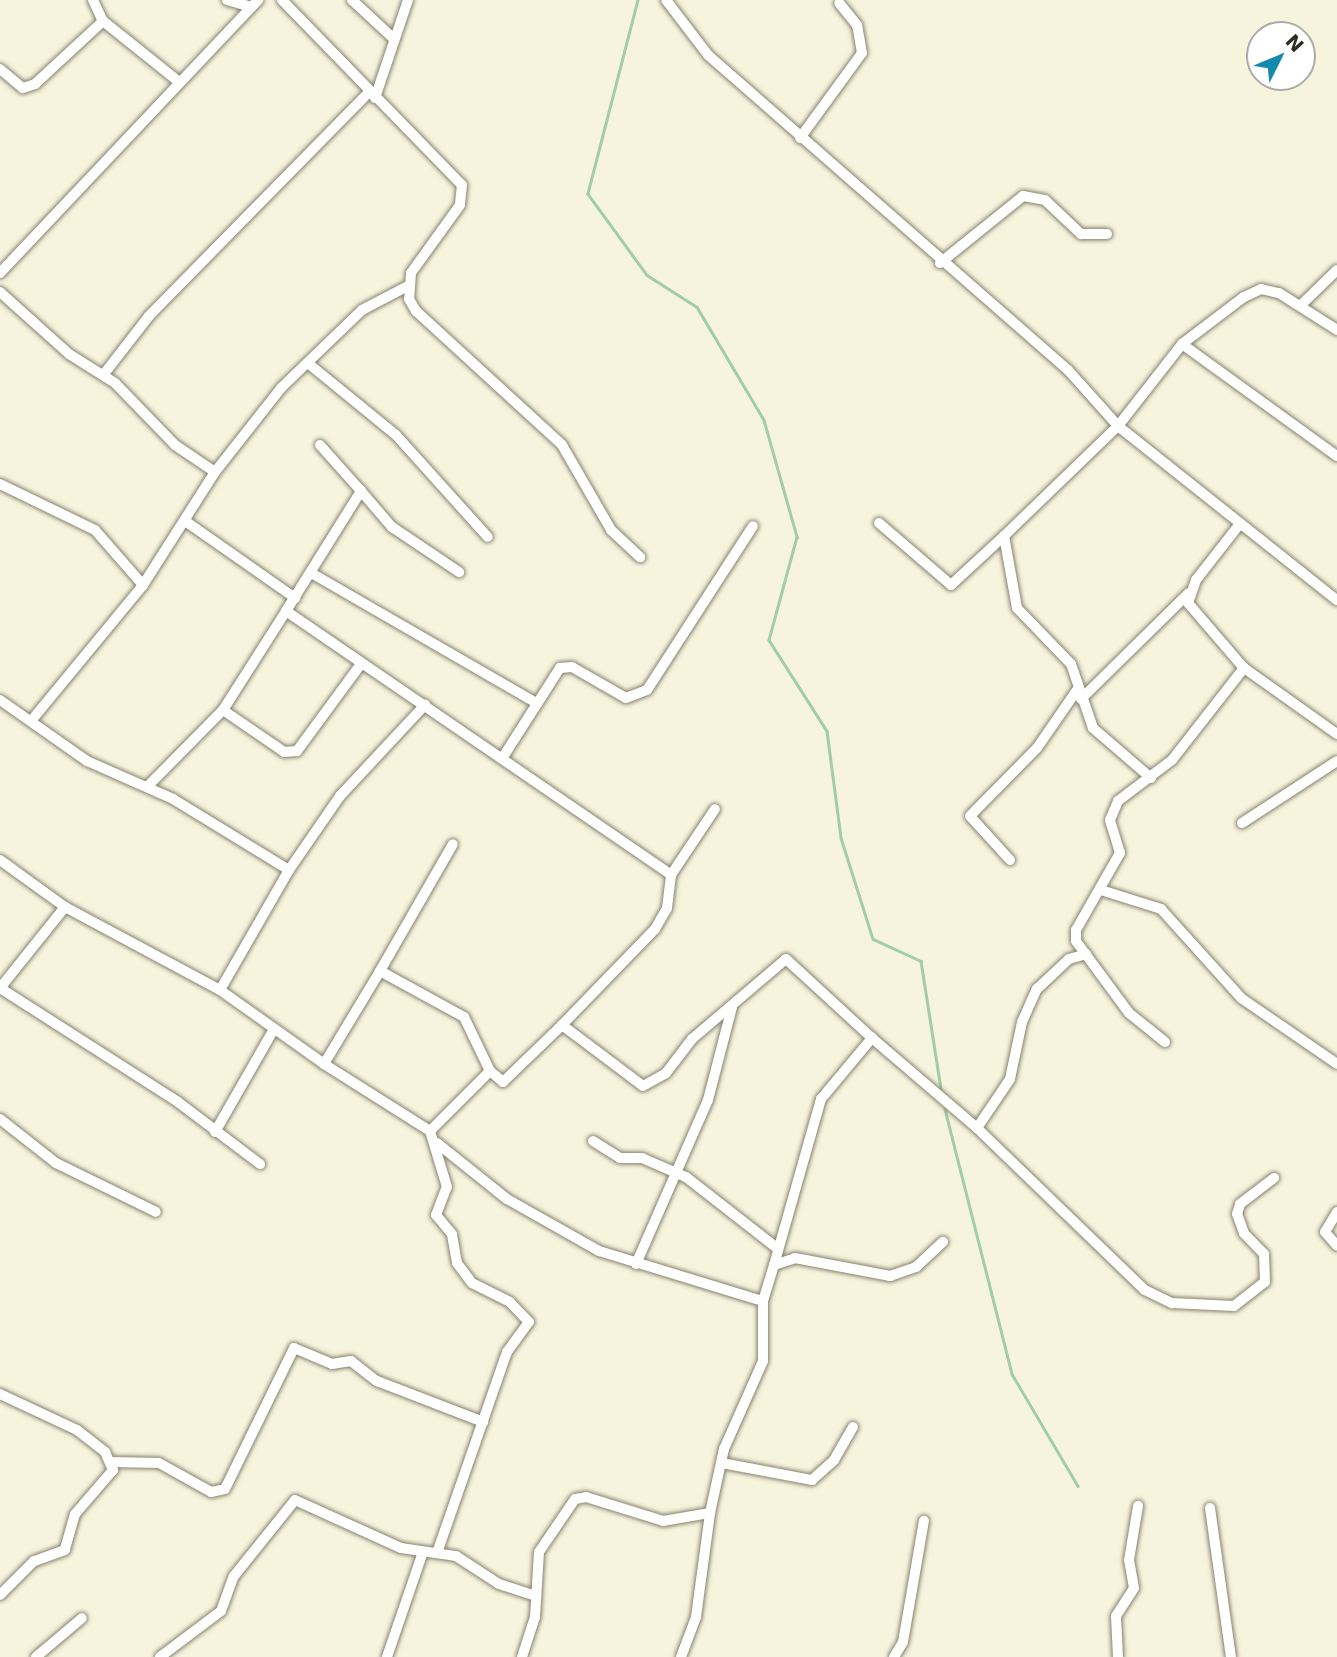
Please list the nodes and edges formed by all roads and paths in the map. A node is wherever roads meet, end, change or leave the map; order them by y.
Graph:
1 (93, 0) edge
2 (227, 0) edge
3 (282, 0) edge
4 (352, 0) edge
5 (408, 0) edge
6 (666, 0) edge
7 (839, 3) dead end
8 (255, 4) edge
9 (103, 22) junction
10 (393, 38) junction
11 (0, 69) edge
12 (178, 81) junction
13 (372, 95) junction
14 (800, 138) junction
15 (1107, 234) dead end
16 (940, 263) junction
17 (1337, 270) edge
18 (0, 273) edge
19 (408, 286) junction
20 (0, 292) edge
21 (1301, 305) junction
22 (1337, 330) edge
23 (1182, 344) junction
24 (309, 363) junction
25 (104, 374) junction
26 (1118, 426) junction
27 (320, 445) dead end
28 (1337, 456) edge
29 (215, 472) junction
30 (0, 484) edge
31 (361, 491) junction
32 (188, 523) junction
33 (879, 523) dead end
34 (1239, 525) junction
35 (753, 527) dead end
36 (1004, 536) junction
37 (488, 537) dead end
38 (640, 557) dead end
39 (459, 572) dead end
40 (313, 574) junction
41 (143, 585) junction
42 (1189, 593) junction
43 (295, 598) junction
44 (1337, 600) edge
45 (286, 611) junction
46 (361, 664) junction
47 (1244, 668) junction
48 (1079, 695) junction
49 (0, 700) edge
50 (535, 702) junction
51 (425, 705) junction
52 (223, 710) junction
53 (31, 721) junction
54 (1337, 734) edge
55 (503, 757) junction
56 (1337, 761) edge
57 (1151, 778) junction
58 (148, 786) junction
59 (715, 808) dead end
60 (1242, 823) dead end
61 (453, 844) dead end
62 (0, 860) edge
63 (1010, 860) dead end
64 (289, 870) junction
65 (671, 874) junction
66 (1104, 891) junction
67 (65, 907) junction
68 (1086, 954) junction
69 (380, 971) junction
70 (0, 988) edge
71 (220, 990) junction
72 (732, 1007) junction
73 (562, 1025) junction
74 (274, 1029) junction
75 (872, 1038) junction
76 (1165, 1042) dead end
77 (324, 1064) junction
78 (1337, 1064) edge
79 (490, 1071) junction
80 (0, 1119) edge
81 (977, 1128) junction
82 (430, 1131) junction
83 (215, 1132) junction
84 (593, 1141) dead end
85 (436, 1143) junction
86 (260, 1164) dead end
87 (678, 1173) junction
88 (1274, 1178) dead end
89 (156, 1212) dead end
90 (1337, 1212) edge
91 (943, 1242) dead end
92 (1337, 1246) edge
93 (778, 1249) junction
94 (636, 1264) junction
95 (774, 1265) junction
96 (763, 1301) junction
97 (0, 1394) edge
98 (483, 1422) junction
99 (853, 1427) dead end
100 (111, 1461) junction
101 (722, 1463) junction
102 (1138, 1506) dead end
103 (1210, 1508) dead end
104 (710, 1513) junction
105 (924, 1521) dead end
106 (438, 1550) junction
107 (423, 1552) junction
108 (0, 1595) edge
109 (536, 1597) junction
110 (82, 1618) dead end
111 (36, 1657) edge
112 (160, 1657) edge
113 (387, 1657) edge
114 (522, 1657) edge
115 (681, 1657) edge
116 (894, 1657) edge
117 (1118, 1657) edge
118 (1231, 1657) edge

1 - 9 street
2 - 8 street
3 - 13 street
4 - 10 street
5 - 10 street
6 - 14 street
7 - 14 street
8 - 12 street
9 - 11 street
9 - 12 street
10 - 13 street
12 - 18 street
13 - 19 street
13 - 25 street
14 - 16 street
15 - 16 street
16 - 26 street
17 - 21 street
19 - 24 street
19 - 38 street
20 - 25 street
21 - 22 street
21 - 23 street
23 - 26 street
23 - 28 street
24 - 29 street
24 - 37 street
25 - 29 street
26 - 34 street
26 - 36 street
27 - 31 street
29 - 32 street
30 - 41 street
31 - 39 street
31 - 40 street
32 - 41 street
32 - 43 street
33 - 36 street
34 - 42 street
34 - 44 street
35 - 50 street
36 - 48 street
40 - 43 street
40 - 50 street
41 - 53 street
42 - 47 street
42 - 48 street
43 - 45 street
45 - 46 street
45 - 52 street
46 - 51 street
46 - 52 street
47 - 54 street
47 - 57 street
48 - 57 street
48 - 63 street
49 - 53 street
50 - 55 street
51 - 55 street
51 - 64 street
52 - 58 street
53 - 58 street
55 - 65 street
56 - 60 street
57 - 66 street
58 - 64 street
59 - 65 street
61 - 69 street
62 - 67 street
64 - 71 street
65 - 73 street
66 - 68 street
66 - 78 street
67 - 70 street
67 - 71 street
68 - 76 street
68 - 81 street
69 - 77 street
69 - 79 street
70 - 83 street
71 - 74 street
72 - 73 street
72 - 75 street
72 - 87 street
73 - 79 street
74 - 77 street
74 - 83 street
75 - 81 street
75 - 93 street
77 - 82 street
79 - 82 street
80 - 89 street
81 - 88 street
82 - 85 street
83 - 86 street
84 - 87 street
85 - 94 street
85 - 98 street
87 - 93 street
87 - 94 street
90 - 92 street
91 - 95 street
93 - 95 street
94 - 96 street
95 - 96 street
96 - 101 street
97 - 100 street
98 - 100 street
98 - 106 street
99 - 101 street
100 - 108 street
101 - 104 street
102 - 117 street
103 - 118 street
104 - 109 street
104 - 115 street
105 - 116 street
106 - 107 street
106 - 109 street
107 - 112 street
107 - 113 street
109 - 114 street
110 - 111 street

